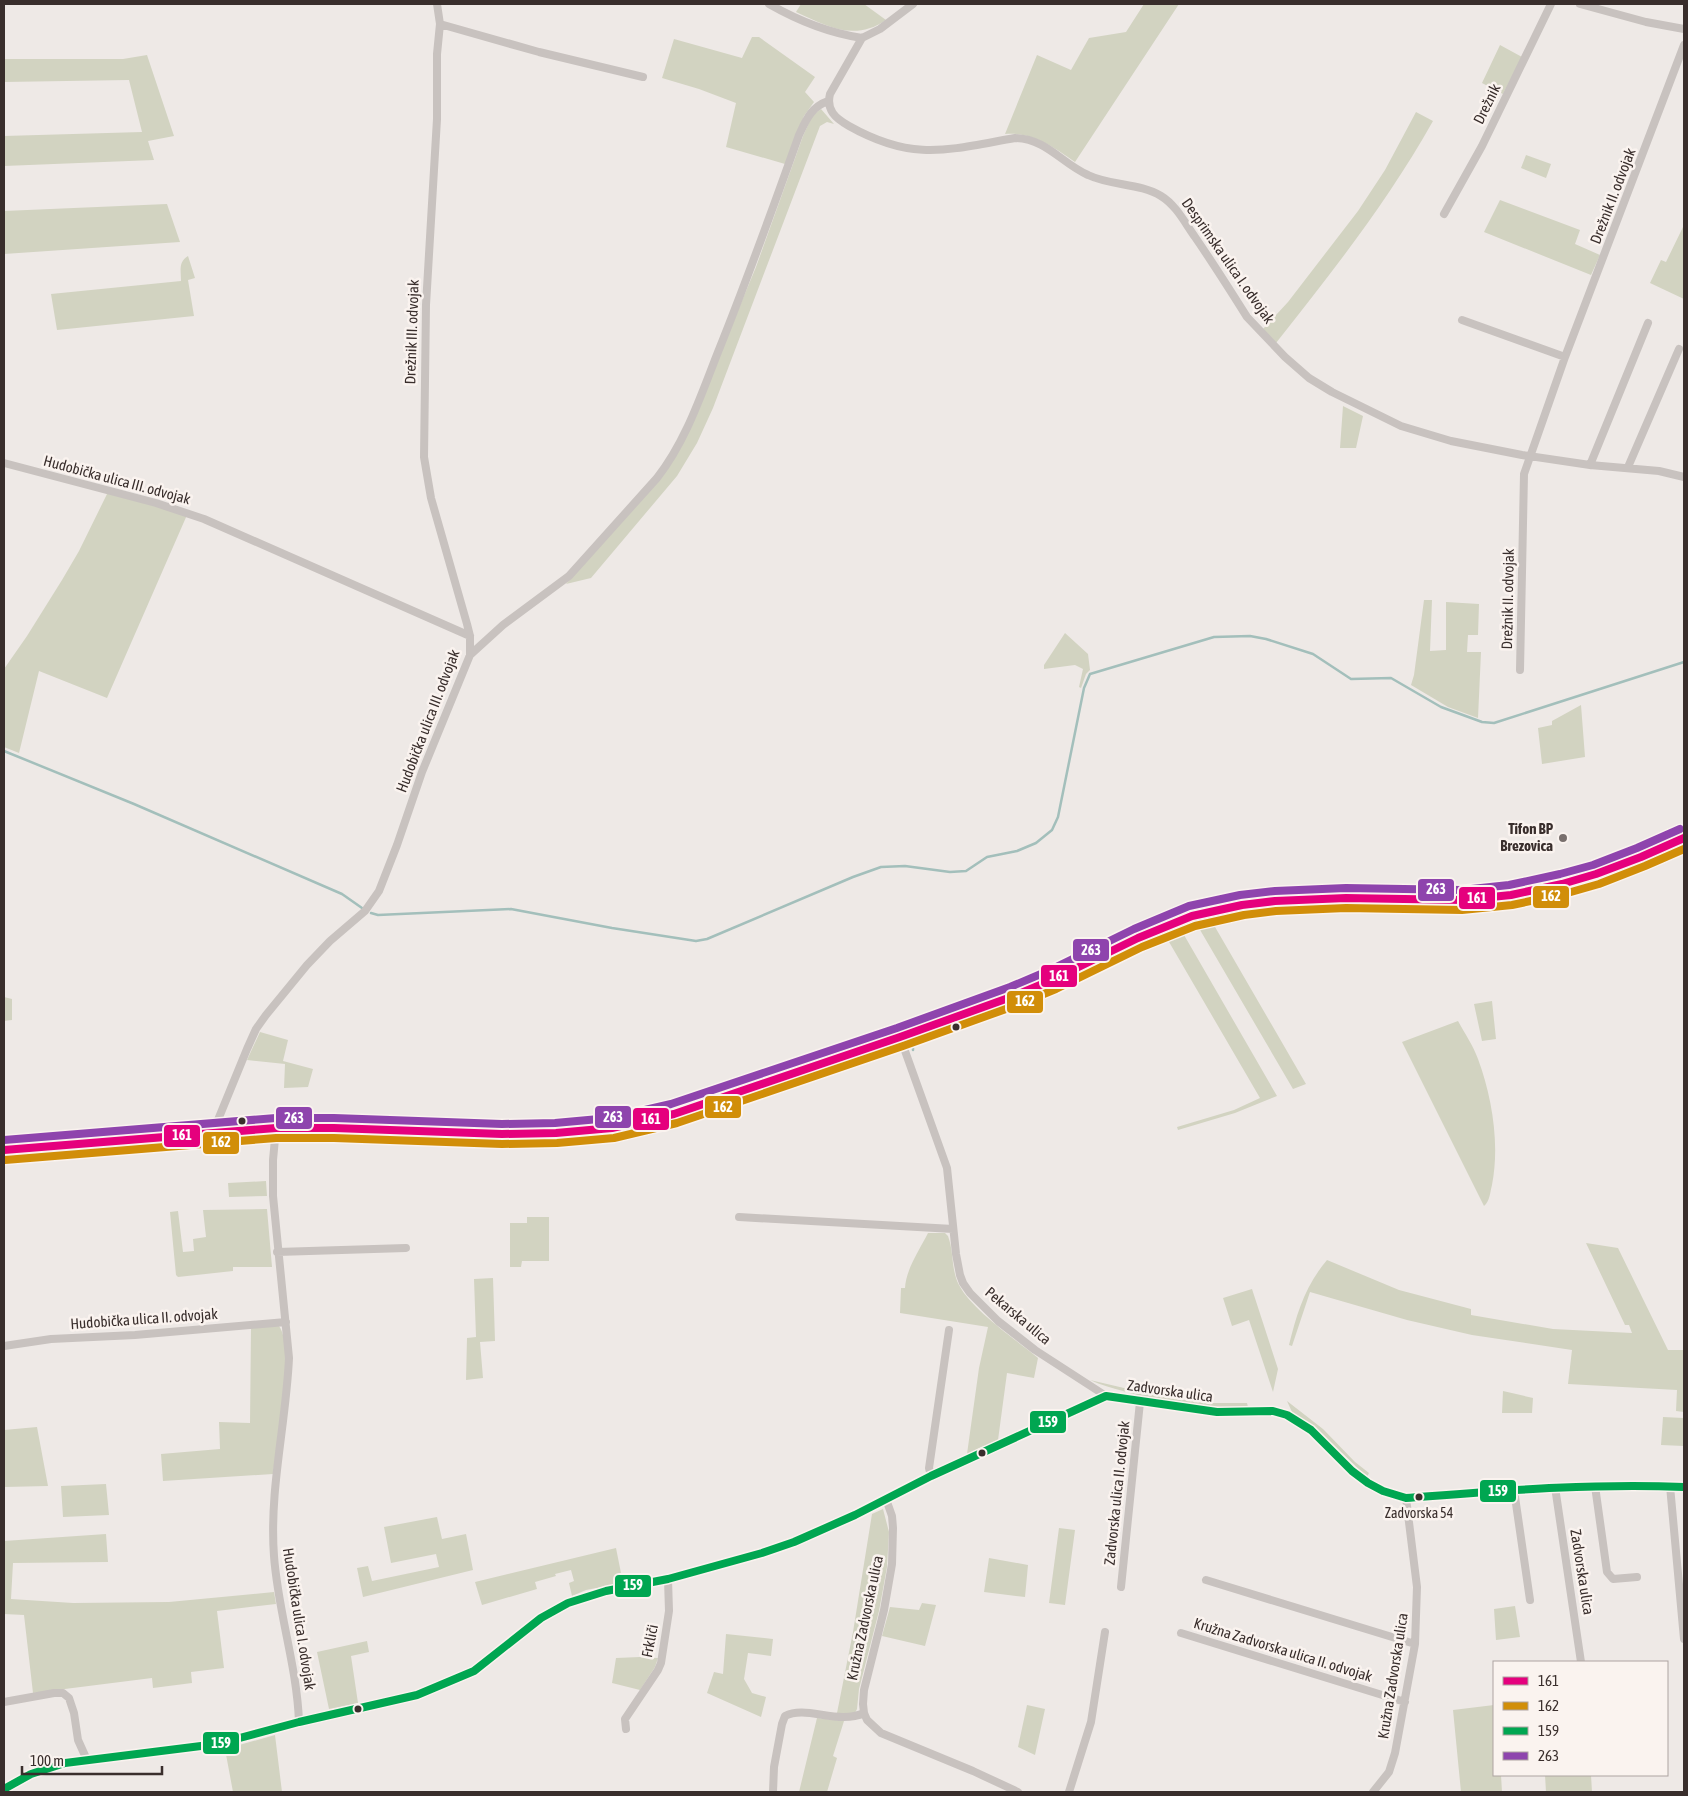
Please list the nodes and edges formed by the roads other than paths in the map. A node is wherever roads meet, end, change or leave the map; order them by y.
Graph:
1 (437, 4) edge
2 (769, 4) edge
3 (913, 4) edge
4 (1551, 4) edge
5 (1580, 4) edge
6 (440, 24) junction
7 (1684, 29) edge
8 (862, 38) junction
9 (1684, 45) edge
10 (643, 77) dead end
11 (828, 101) junction
12 (1444, 214) dead end
13 (1462, 320) dead end
14 (1648, 323) dead end
15 (1679, 348) dead end
16 (1565, 357) junction
17 (1530, 456) junction
18 (4, 463) edge
19 (1590, 465) junction
20 (1628, 467) junction
21 (1684, 477) edge
22 (470, 636) junction
23 (470, 655) junction
24 (1520, 670) dead end
25 (1684, 838) edge
26 (900, 1037) junction
27 (276, 1128) junction
28 (213, 1132) junction
29 (4, 1150) edge
30 (739, 1217) dead end
31 (953, 1229) junction
32 (406, 1248) dead end
33 (277, 1252) junction
34 (286, 1322) junction
35 (949, 1330) dead end
36 (4, 1346) edge
37 (1106, 1396) junction
38 (1140, 1402) junction
39 (931, 1476) junction
40 (1555, 1486) junction
41 (1595, 1486) junction
42 (1670, 1486) junction
43 (1684, 1487) edge
44 (1514, 1490) junction
45 (1406, 1498) junction
46 (886, 1499) junction
47 (1637, 1577) dead end
48 (668, 1579) junction
49 (1206, 1580) dead end
50 (1121, 1587) dead end
51 (1530, 1600) dead end
52 (1105, 1632) dead end
53 (1181, 1633) dead end
54 (1684, 1640) edge
55 (1415, 1644) junction
56 (1582, 1661) edge
57 (4, 1702) edge
58 (1405, 1702) junction
59 (864, 1713) junction
60 (299, 1722) junction
61 (626, 1729) dead end
62 (87, 1760) junction
63 (4, 1789) edge
64 (774, 1792) edge
65 (1018, 1792) edge
66 (1069, 1792) edge
67 (1373, 1792) edge

1 - 6 street, Drežnik III. odvojak
2 - 8 street
3 - 8 street
4 - 12 street, Drežnik
5 - 7 street
6 - 10 street
6 - 22 street, Drežnik III. odvojak
8 - 11 street
9 - 16 street, Drežnik II. odvojak
11 - 17 street, Desprimska ulica I. odvojak
11 - 23 street
13 - 16 street
14 - 19 street
15 - 20 street
16 - 17 street, Drežnik II. odvojak
17 - 19 street, Desprimska ulica I. odvojak
17 - 24 street, Drežnik II. odvojak
18 - 22 street, Hudobička ulica III. odvojak
19 - 20 street, Desprimska ulica I. odvojak
20 - 21 street, Desprimska ulica I. odvojak
22 - 23 street, Hudobička ulica III. odvojak
23 - 28 street, Hudobička ulica III. odvojak
25 - 26 main road
26 - 27 main road
26 - 31 street, Pekarska ulica
27 - 28 main road
27 - 33 street, Hudobička ulica I. odvojak
28 - 29 main road
30 - 31 street
31 - 37 street, Pekarska ulica
32 - 33 street
33 - 34 street, Hudobička ulica I. odvojak
34 - 36 street, Hudobička ulica II. odvojak
34 - 60 street, Hudobička ulica I. odvojak
35 - 39 street
37 - 38 street, Zadvorska ulica
37 - 39 street, Zadvorska ulica
38 - 45 street, Zadvorska ulica
38 - 50 street, Zadvorska ulica II. odvojak
39 - 46 street, Zadvorska ulica
40 - 41 street, Zadvorska ulica
40 - 44 street, Zadvorska ulica
40 - 56 street, Zadvorska ulica
41 - 42 street, Zadvorska ulica
41 - 47 street, Zadvorska ulica
42 - 43 street, Zadvorska ulica
42 - 54 street
44 - 45 street, Zadvorska ulica
44 - 51 street
45 - 55 street, Kružna Zadvorska ulica
46 - 48 street, Zadvorska ulica
46 - 59 street, Kružna Zadvorska ulica
48 - 60 street, Zadvorska ulica
48 - 61 street, Frkliči
49 - 55 street
52 - 66 street
53 - 58 street, Kružna Zadvorska ulica II. odvojak
55 - 58 street, Kružna Zadvorska ulica
57 - 62 street
58 - 67 street, Kružna Zadvorska ulica
59 - 64 street
59 - 65 street
60 - 62 street
62 - 63 street

